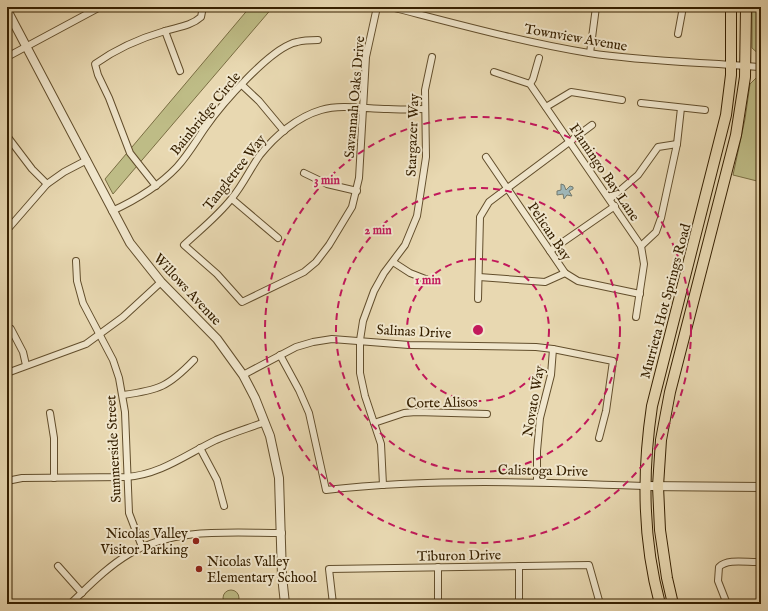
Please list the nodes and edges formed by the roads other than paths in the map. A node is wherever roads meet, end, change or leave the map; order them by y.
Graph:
1 (100, 7) edge
2 (202, 7) edge
3 (377, 7) edge
4 (391, 7) edge
5 (596, 7) edge
6 (683, 7) edge
7 (731, 7) edge
8 (746, 7) edge
9 (7, 10) edge
10 (165, 31) junction
11 (678, 34) dead end
12 (318, 40) dead end
13 (26, 47) junction
14 (590, 53) junction
15 (7, 57) edge
16 (432, 57) dead end
17 (539, 58) dead end
18 (731, 64) junction
19 (745, 66) junction
20 (761, 67) edge
21 (180, 71) dead end
22 (494, 72) dead end
23 (530, 84) junction
24 (242, 85) junction
25 (622, 100) dead end
26 (641, 103) dead end
27 (546, 107) junction
28 (364, 108) junction
29 (681, 108) junction
30 (424, 109) junction
31 (705, 110) dead end
32 (592, 125) dead end
33 (284, 130) junction
34 (7, 136) edge
35 (571, 142) junction
36 (676, 144) junction
37 (486, 157) dead end
38 (87, 160) junction
39 (304, 173) dead end
40 (46, 184) junction
41 (156, 186) junction
42 (507, 188) junction
43 (357, 191) junction
44 (610, 198) junction
45 (232, 199) junction
46 (614, 206) junction
47 (112, 211) junction
48 (7, 230) edge
49 (278, 238) dead end
50 (184, 244) joint
51 (641, 246) junction
52 (550, 252) junction
53 (76, 261) dead end
54 (393, 262) junction
55 (565, 273) junction
56 (479, 277) junction
57 (428, 280) dead end
58 (161, 282) junction
59 (640, 294) junction
60 (478, 299) dead end
61 (636, 317) dead end
62 (11, 330) dead end
63 (99, 336) junction
64 (360, 340) junction
65 (553, 349) junction
66 (280, 354) junction
67 (194, 360) dead end
68 (26, 365) junction
69 (7, 373) edge
70 (243, 375) junction
71 (123, 395) junction
72 (50, 413) dead end
73 (487, 414) dead end
74 (265, 422) junction
75 (374, 423) junction
76 (599, 438) dead end
77 (200, 448) junction
78 (126, 477) junction
79 (54, 478) junction
80 (7, 481) edge
81 (537, 482) junction
82 (383, 485) junction
83 (644, 486) junction
84 (658, 486) junction
85 (761, 487) edge
86 (224, 506) dead end
87 (282, 533) junction
88 (142, 547) junction
89 (761, 562) edge
90 (58, 566) dead end
91 (519, 566) junction
92 (438, 567) junction
93 (82, 593) junction
94 (70, 604) edge
95 (285, 604) edge
96 (333, 604) edge
97 (438, 604) edge
98 (520, 604) edge
99 (600, 604) edge
100 (660, 604) edge
101 (673, 604) edge
102 (727, 604) edge

1 - 13 street
2 - 10 street
3 - 28 street, Savannah Oaks Drive
4 - 14 street, Townview Avenue
5 - 14 street
6 - 11 street
7 - 18 main road, Murrieta Hot Springs Road
8 - 19 main road, Murrieta Hot Springs Road
9 - 13 street, Willows Avenue
10 - 21 street
10 - 41 street
12 - 24 street, Bainbridge Circle
13 - 15 street
13 - 38 street, Willows Avenue
14 - 18 street, Townview Avenue
16 - 30 street, Stargazer Way
17 - 23 street
18 - 19 street, Townview Avenue
18 - 83 main road, Murrieta Hot Springs Road
19 - 20 street, Townview Avenue
19 - 84 main road, Murrieta Hot Springs Road
22 - 23 street
23 - 27 street, Flamingo Bay Lane
24 - 33 street
24 - 41 street, Bainbridge Circle
25 - 27 street
26 - 29 street
27 - 35 street, Flamingo Bay Lane
28 - 30 street, Tangletree Way
28 - 33 street, Tangletree Way
28 - 43 street, Savannah Oaks Drive
29 - 31 street
29 - 36 street
30 - 54 street, Stargazer Way
32 - 35 street
33 - 45 street, Tangletree Way
34 - 40 street
35 - 42 street
35 - 44 street, Flamingo Bay Lane
36 - 44 street
36 - 51 street
37 - 42 street, Pelican Bay
38 - 40 street
38 - 47 street, Willows Avenue
39 - 43 street
40 - 48 street
41 - 47 street, Bainbridge Circle
42 - 52 street, Pelican Bay
42 - 56 street
43 - 50 street, Savannah Oaks Drive
44 - 46 street, Flamingo Bay Lane
45 - 49 street
45 - 50 street, Tangletree Way
46 - 51 street, Flamingo Bay Lane
46 - 52 street
47 - 58 street, Willows Avenue
51 - 59 street, Flamingo Bay Lane
52 - 55 street, Pelican Bay
53 - 63 street, Summerside Street
54 - 57 street
54 - 64 street, Stargazer Way
55 - 56 street
55 - 59 street, Pelican Bay
56 - 60 street
58 - 63 street
58 - 70 street, Willows Avenue
59 - 61 street, Flamingo Bay Lane
62 - 68 street
63 - 68 street
63 - 71 street, Summerside Street
64 - 65 street, Salinas Drive
64 - 66 street, Salinas Drive
64 - 75 street, Stargazer Way
65 - 76 street, Salinas Drive
65 - 81 street, Novato Way
66 - 70 street, Salinas Drive
66 - 82 street, Calistoga Drive
67 - 71 street
68 - 69 street
70 - 74 street, Willows Avenue
71 - 78 street, Summerside Street
72 - 79 street
73 - 75 street, Corte Alisos
74 - 77 street
74 - 87 street, Willows Avenue
75 - 82 street, Stargazer Way
77 - 78 street
77 - 86 street
78 - 79 street
78 - 88 street, Summerside Street
79 - 80 street
81 - 82 street, Calistoga Drive
81 - 83 street, Calistoga Drive
83 - 84 street, Calistoga Drive
83 - 100 main road, Murrieta Hot Springs Road
84 - 85 street, Calistoga Drive
84 - 101 main road, Murrieta Hot Springs Road
87 - 88 street
87 - 95 street, Willows Avenue
88 - 93 street
89 - 102 street
90 - 93 street
91 - 92 street, Tiburon Drive
91 - 98 street
91 - 99 street, Tiburon Drive
92 - 96 street, Tiburon Drive
92 - 97 street
93 - 94 street

